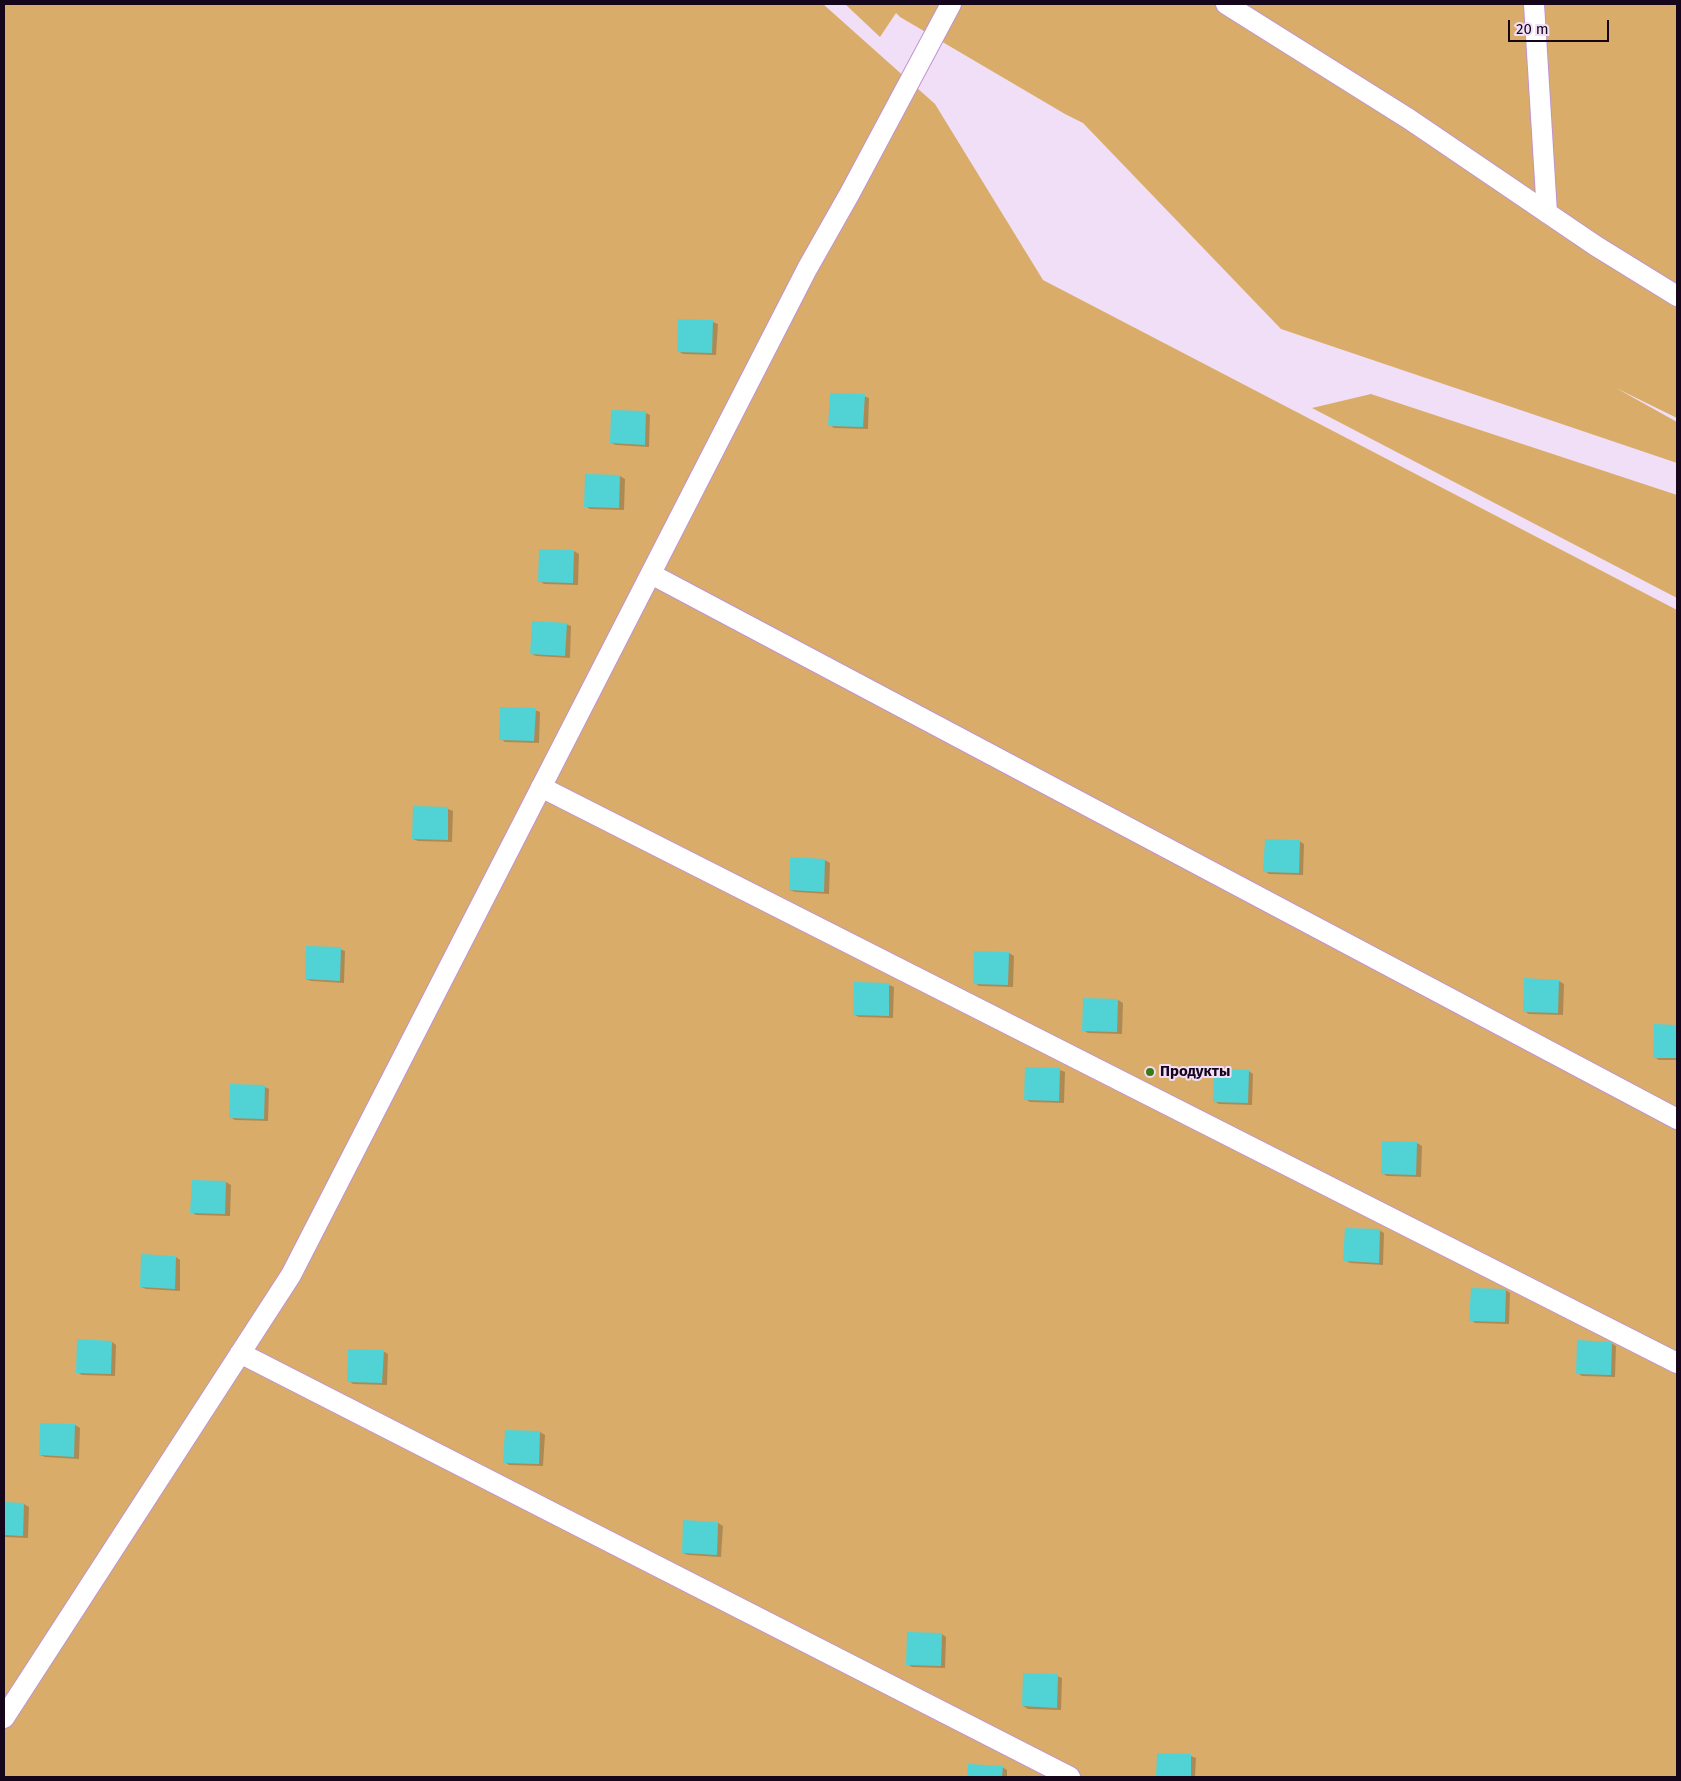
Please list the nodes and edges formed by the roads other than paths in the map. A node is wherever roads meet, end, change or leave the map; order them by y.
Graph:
1 (951, 4) edge
2 (1226, 4) edge
3 (1534, 4) edge
4 (1547, 213) junction
5 (1677, 296) edge
6 (651, 574) junction
7 (541, 787) junction
8 (1677, 1119) edge
9 (240, 1353) junction
10 (1677, 1363) edge
11 (4, 1718) edge
12 (1070, 1777) edge

1 - 6 lane
2 - 4 lane
3 - 4 lane
4 - 5 lane
6 - 7 lane
6 - 8 lane
7 - 9 lane
7 - 10 lane
9 - 11 lane
9 - 12 lane

